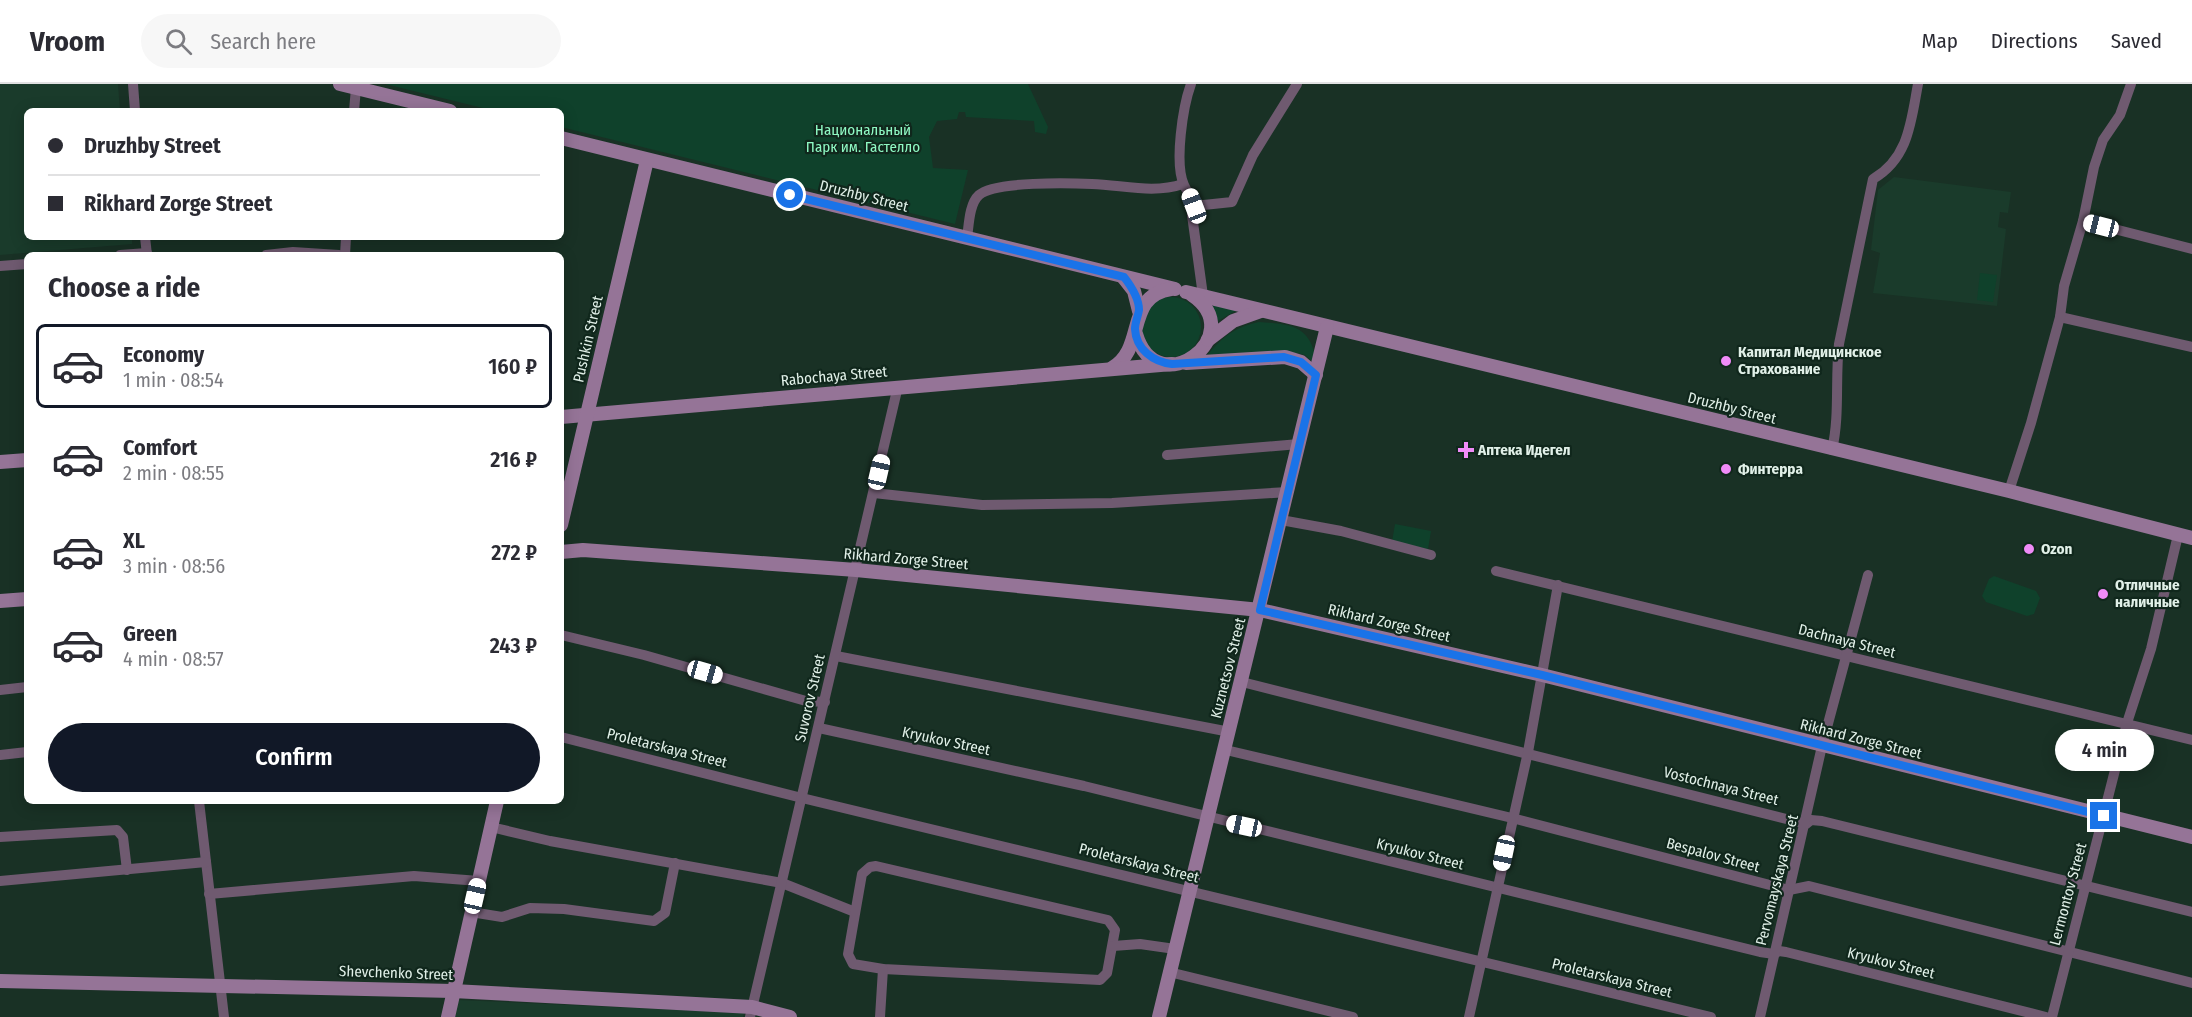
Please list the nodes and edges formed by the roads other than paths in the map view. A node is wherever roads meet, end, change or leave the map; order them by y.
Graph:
1 (133, 84) edge
2 (340, 84) edge
3 (1191, 84) edge
4 (1297, 84) edge
5 (1918, 84) edge
6 (2131, 84) edge
7 (356, 88) junction
8 (135, 108) edge
9 (354, 108) edge
10 (438, 108) edge
11 (564, 139) edge
12 (647, 160) junction
13 (1183, 184) junction
14 (1194, 206) junction
15 (2083, 221) junction
16 (967, 238) junction
17 (2192, 249) edge
18 (24, 264) edge
19 (0, 266) edge
20 (1124, 277) junction
21 (1180, 290) junction
22 (1204, 301) junction
23 (1139, 311) junction
24 (1264, 311) junction
25 (2060, 317) junction
26 (1327, 327) junction
27 (1136, 334) junction
28 (1208, 340) junction
29 (2192, 347) edge
30 (1178, 364) junction
31 (1110, 369) junction
32 (1316, 375) junction
33 (898, 386) junction
34 (587, 415) junction
35 (564, 417) edge
36 (1299, 444) junction
37 (1832, 450) junction
38 (1167, 455) dead end
39 (24, 460) edge
40 (0, 462) edge
41 (2009, 491) junction
42 (1287, 492) junction
43 (874, 493) junction
44 (564, 512) edge
45 (1281, 520) junction
46 (2178, 535) junction
47 (2192, 538) edge
48 (564, 552) edge
49 (1431, 555) dead end
50 (856, 570) junction
51 (1496, 571) dead end
52 (1868, 575) dead end
53 (1558, 585) junction
54 (24, 599) edge
55 (0, 601) edge
56 (1260, 610) junction
57 (564, 636) edge
58 (836, 656) junction
59 (1846, 657) junction
60 (1542, 675) junction
61 (1242, 682) junction
62 (24, 687) edge
63 (0, 690) edge
64 (825, 702) junction
65 (2127, 723) junction
66 (819, 728) junction
67 (1230, 732) junction
68 (564, 738) edge
69 (2192, 740) edge
70 (1822, 746) junction
71 (1226, 750) junction
72 (24, 752) edge
73 (1528, 752) junction
74 (0, 755) edge
75 (802, 798) junction
76 (199, 804) edge
77 (496, 804) edge
78 (2104, 816) junction
79 (1206, 818) junction
80 (1512, 818) junction
81 (1806, 824) junction
82 (491, 827) junction
83 (0, 837) edge
84 (2192, 837) edge
85 (206, 862) junction
86 (675, 863) junction
87 (127, 870) junction
88 (0, 881) edge
89 (479, 881) junction
90 (782, 883) junction
91 (2086, 886) junction
92 (1496, 889) junction
93 (1789, 890) junction
94 (1189, 891) junction
95 (209, 894) junction
96 (471, 912) junction
97 (855, 912) junction
98 (2192, 912) edge
99 (1113, 946) junction
100 (1175, 948) junction
101 (2069, 952) junction
102 (1774, 954) junction
103 (1480, 962) junction
104 (883, 969) junction
105 (1169, 972) junction
106 (0, 981) edge
107 (2192, 983) edge
108 (220, 984) junction
109 (453, 991) junction
110 (751, 1012) edge
111 (224, 1017) edge
112 (448, 1017) edge
113 (790, 1017) edge
114 (880, 1017) edge
115 (1159, 1017) edge
116 (1353, 1017) edge
117 (1468, 1017) edge
118 (1711, 1017) edge
119 (1760, 1017) edge
120 (2046, 1017) edge
121 (2052, 1017) edge

1 - 8 street
2 - 7 street
3 - 13 street
4 - 14 street
5 - 37 street
6 - 15 street
7 - 9 street
7 - 10 street
11 - 12 street, Druzhby Street
12 - 16 street, Druzhby Street
12 - 34 street, Pushkin Street
13 - 14 street
13 - 16 street
14 - 22 street
15 - 17 street
15 - 25 street
16 - 20 street, Druzhby Street
18 - 19 street
20 - 21 street, Druzhby Street
20 - 23 street
21 - 22 street
21 - 23 street
22 - 24 street, Druzhby Street
22 - 28 street
23 - 27 street
24 - 26 street, Druzhby Street
24 - 28 street
25 - 29 street
25 - 41 street
26 - 32 street, Kuznetsov Street
26 - 37 street, Druzhby Street
27 - 30 street
27 - 31 street
28 - 30 street
30 - 31 street, Rabochaya Street
30 - 32 street, Rabochaya Street
31 - 33 street, Rabochaya Street
32 - 36 street, Kuznetsov Street
33 - 34 street, Rabochaya Street
33 - 43 street, Suvorov Street
34 - 35 street, Rabochaya Street
34 - 44 street, Pushkin Street
36 - 38 street
36 - 42 street, Kuznetsov Street
37 - 41 street, Druzhby Street
39 - 40 street
41 - 46 street, Druzhby Street
42 - 43 street
42 - 45 street, Kuznetsov Street
43 - 50 street, Suvorov Street
45 - 49 street
45 - 56 street, Kuznetsov Street
46 - 47 street, Druzhby Street
46 - 65 street, Lermontov Street
48 - 50 street, Rikhard Zorge Street
50 - 56 street, Rikhard Zorge Street
50 - 58 street, Suvorov Street
51 - 53 street, Dachnaya Street
52 - 59 street, Pervomayskaya Street
53 - 59 street, Dachnaya Street
53 - 60 street
54 - 55 street
56 - 60 street, Rikhard Zorge Street
56 - 61 street, Kuznetsov Street
57 - 64 street
58 - 64 street, Suvorov Street
58 - 67 street
59 - 65 street, Dachnaya Street
59 - 70 street, Pervomayskaya Street
60 - 70 street, Rikhard Zorge Street
60 - 73 street
61 - 67 street, Kuznetsov Street
61 - 73 street, Vostochnaya Street
62 - 63 street
64 - 66 street, Suvorov Street
65 - 69 street, Dachnaya Street
65 - 78 street, Lermontov Street
66 - 75 street, Suvorov Street
66 - 79 street, Kryukov Street
67 - 71 street, Kuznetsov Street
68 - 75 street, Proletarskaya Street
70 - 78 street, Rikhard Zorge Street
70 - 81 street, Pervomayskaya Street
71 - 79 street, Kuznetsov Street
71 - 80 street, Bespalov Street
72 - 74 street
73 - 80 street
73 - 81 street, Vostochnaya Street
75 - 90 street, Suvorov Street
75 - 94 street, Proletarskaya Street
76 - 85 street
77 - 82 street
78 - 84 street, Rikhard Zorge Street
78 - 91 street, Lermontov Street
79 - 92 street, Kryukov Street
79 - 94 street, Kuznetsov Street
80 - 92 street
80 - 93 street, Bespalov Street
81 - 91 street, Vostochnaya Street
81 - 93 street, Pervomayskaya Street
82 - 86 street
82 - 89 street
83 - 87 street
85 - 87 street
85 - 95 street
86 - 90 street
86 - 96 street
87 - 88 street
89 - 95 street
89 - 96 street
90 - 97 street
90 - 110 street, Suvorov Street
91 - 98 street, Vostochnaya Street
91 - 101 street, Lermontov Street
92 - 102 street, Kryukov Street
92 - 103 street
93 - 101 street, Bespalov Street
93 - 102 street, Pervomayskaya Street
94 - 100 street, Kuznetsov Street
94 - 103 street, Proletarskaya Street
95 - 108 street
96 - 109 street
97 - 99 street
97 - 104 street
99 - 100 street
99 - 104 street
100 - 105 street, Kuznetsov Street
101 - 107 street, Bespalov Street
101 - 121 street, Lermontov Street
102 - 119 street, Pervomayskaya Street
102 - 120 street, Kryukov Street
103 - 117 street
103 - 118 street, Proletarskaya Street
104 - 114 street
105 - 115 street, Kuznetsov Street
105 - 116 street
106 - 108 street, Shevchenko Street
108 - 109 street, Shevchenko Street
108 - 111 street
109 - 110 street, Shevchenko Street
109 - 112 street
110 - 113 street, Shevchenko Street

